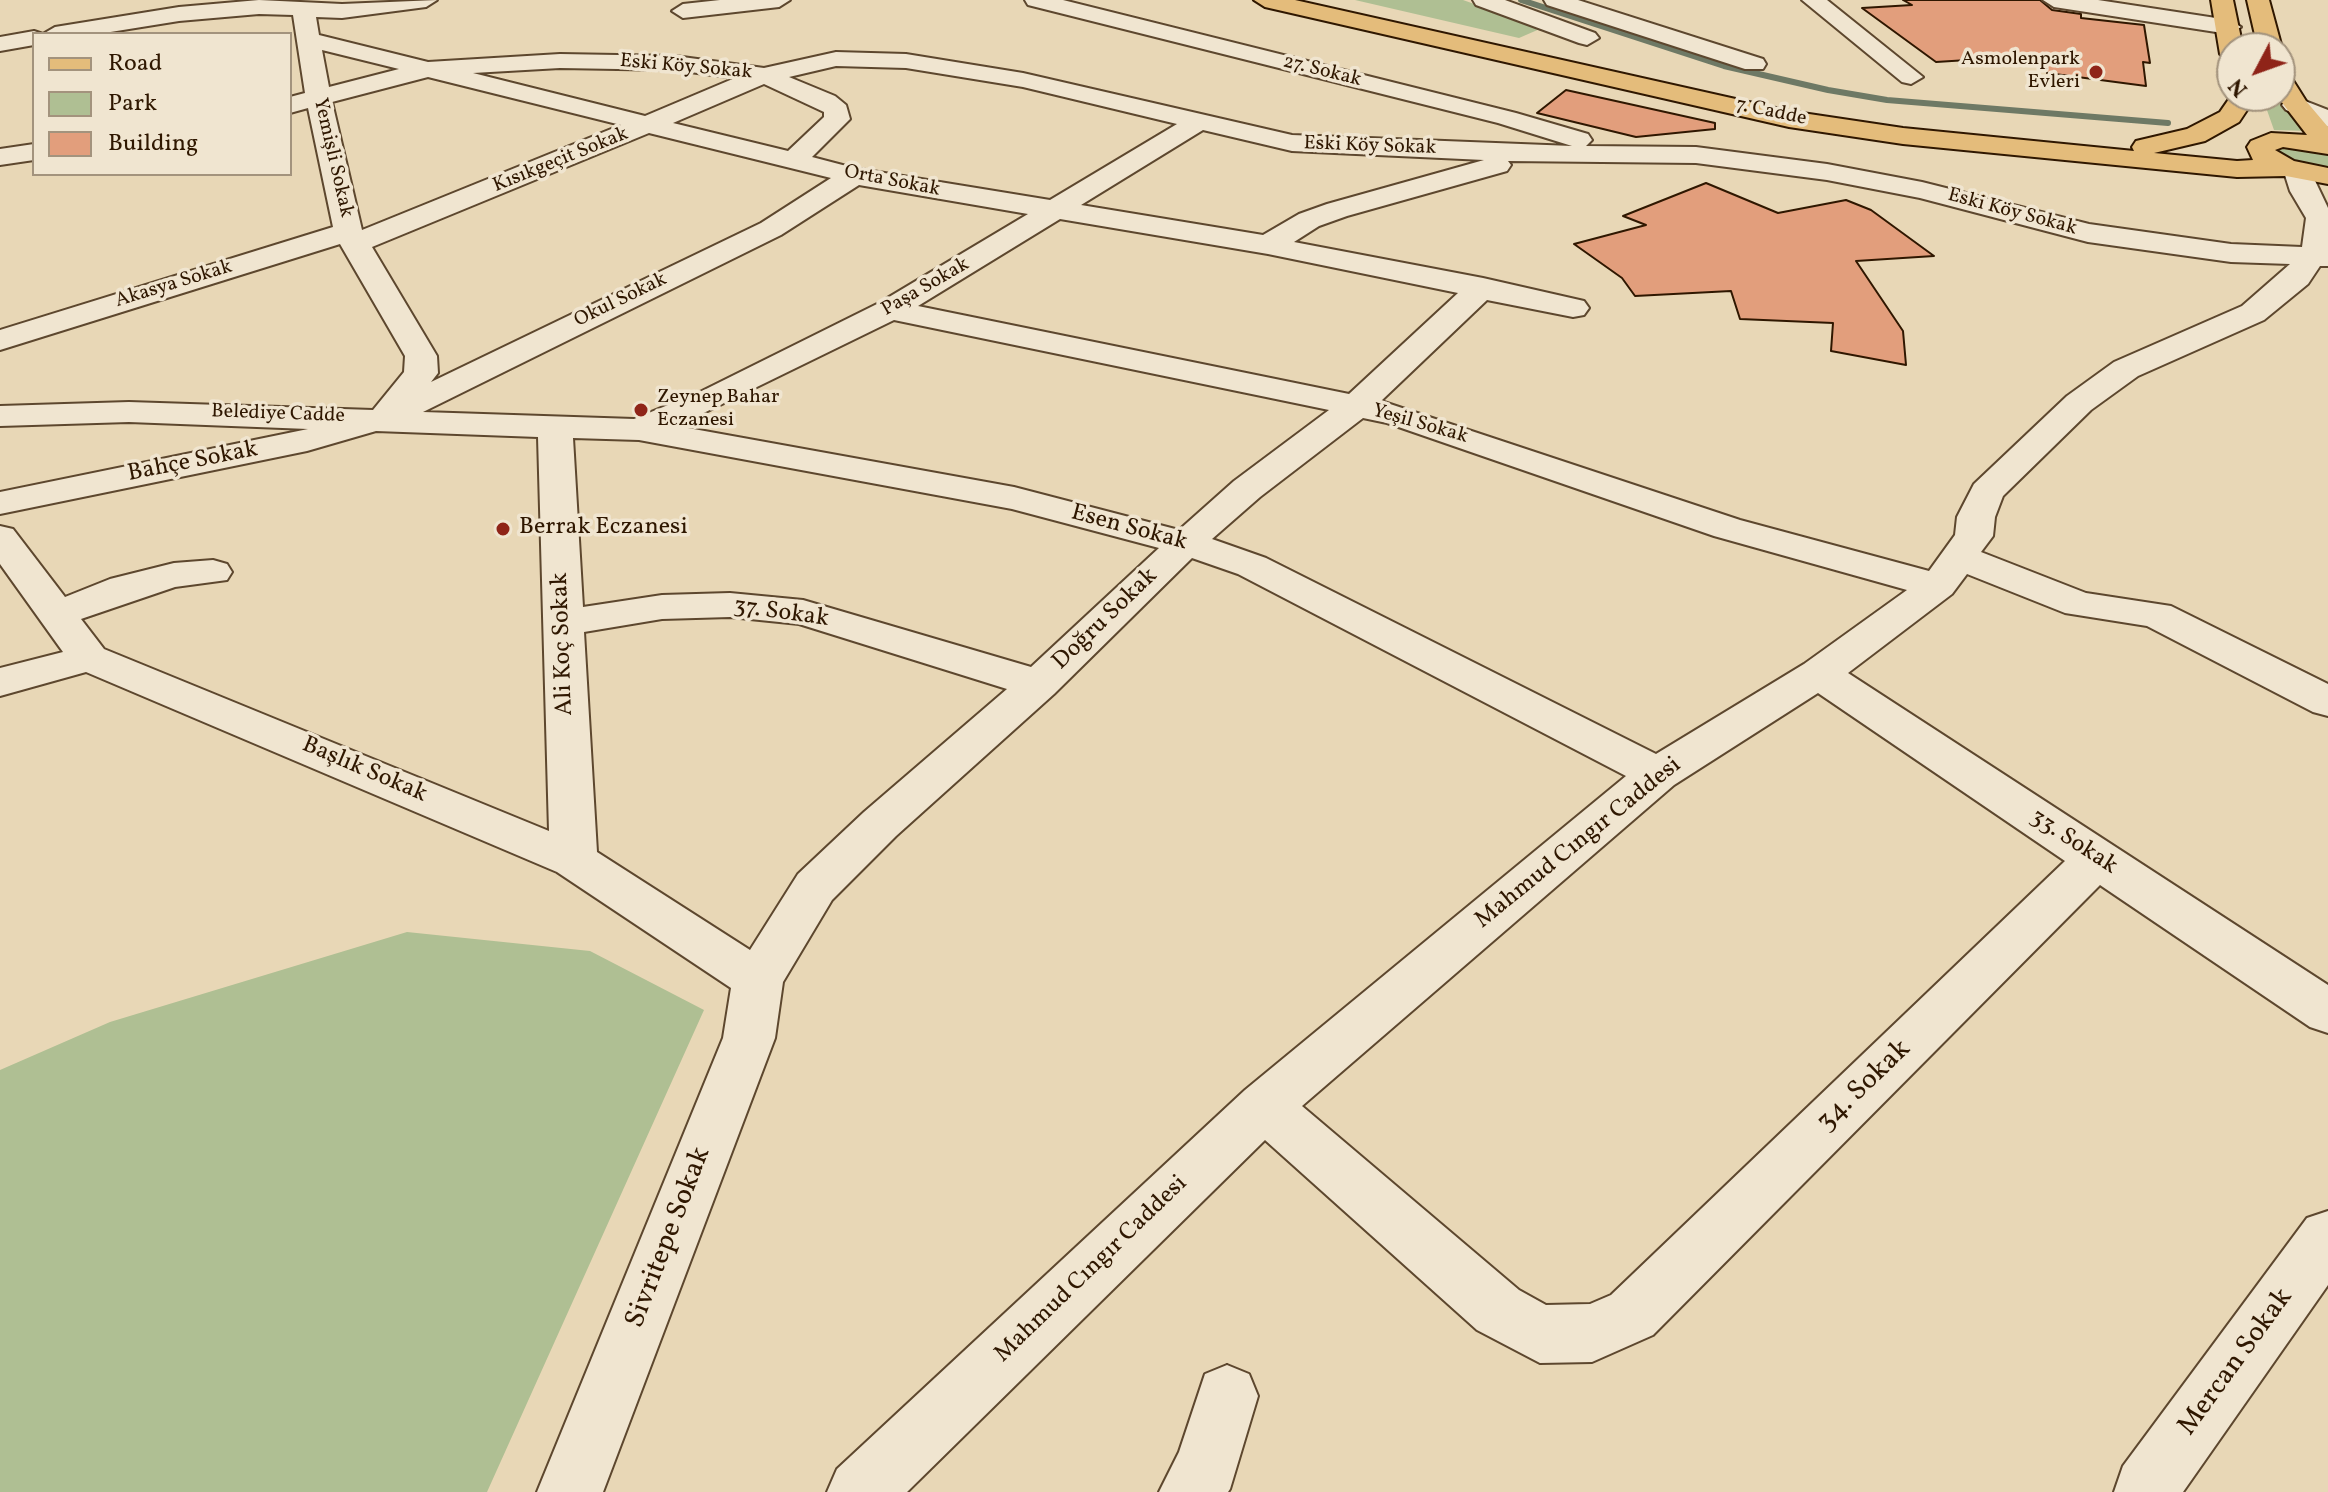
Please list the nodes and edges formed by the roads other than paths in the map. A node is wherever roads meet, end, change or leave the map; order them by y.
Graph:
1 (426, 0) edge
2 (779, 0) edge
3 (1036, 0) edge
4 (1265, 0) edge
5 (1306, 0) edge
6 (1484, 0) edge
7 (1555, 0) edge
8 (1813, 0) edge
9 (2054, 0) edge
10 (2222, 0) edge
11 (2258, 0) edge
12 (300, 5) edge
13 (684, 5) edge
14 (2229, 27) junction
15 (124, 28) edge
16 (78, 32) edge
17 (2230, 32) edge
18 (2266, 32) edge
19 (32, 38) edge
20 (308, 39) junction
21 (1600, 43) dead end
22 (0, 44) edge
23 (675, 63) junction
24 (1754, 64) dead end
25 (433, 68) junction
26 (764, 75) junction
27 (1911, 77) dead end
28 (304, 101) edge
29 (2296, 105) edge
30 (2296, 106) edge
31 (2232, 112) edge
32 (2244, 112) edge
33 (2328, 119) edge
34 (1200, 121) junction
35 (654, 123) junction
36 (2328, 144) edge
37 (2262, 145) junction
38 (2145, 147) junction
39 (32, 152) edge
40 (1607, 152) junction
41 (1525, 154) junction
42 (0, 157) edge
43 (792, 162) junction
44 (2292, 170) junction
45 (854, 176) junction
46 (2328, 176) edge
47 (1054, 212) junction
48 (352, 237) junction
49 (1268, 245) junction
50 (2321, 247) edge
51 (1483, 287) junction
52 (1573, 308) dead end
53 (890, 310) junction
54 (0, 340) edge
55 (1354, 408) junction
56 (0, 416) edge
57 (384, 418) junction
58 (555, 429) junction
59 (639, 430) junction
60 (0, 503) edge
61 (0, 537) edge
62 (1186, 543) junction
63 (213, 572) dead end
64 (1950, 572) junction
65 (59, 613) junction
66 (563, 623) junction
67 (89, 658) junction
68 (1819, 674) junction
69 (0, 682) edge
70 (1039, 684) junction
71 (2328, 702) edge
72 (1658, 774) junction
73 (2097, 859) junction
74 (574, 860) junction
75 (758, 980) junction
76 (2328, 1012) edge
77 (1264, 1106) junction
78 (2328, 1237) edge
79 (1227, 1396) dead end
80 (2146, 1489) dead end
81 (570, 1492) edge
82 (860, 1492) edge
83 (1192, 1492) edge

1 - 12 street
2 - 13 street
3 - 40 street, 27. Sokak
4 - 44 main road, 7. Cadde
5 - 38 main road, 7. Cadde
6 - 21 street
7 - 24 street
8 - 27 street
9 - 14 street
10 - 14 main road
11 - 18 main road
12 - 15 street
12 - 20 street, Yemişli Sokak
13 - 23 street
14 - 17 main road
15 - 16 street
19 - 22 street
20 - 25 street, Orta Sokak
20 - 28 street, Yemişli Sokak
23 - 25 street, Eski Köy Sokak
23 - 26 street, Eski Köy Sokak
25 - 28 street
25 - 35 street, Orta Sokak
26 - 34 street, Eski Köy Sokak
26 - 35 street, Kısıkgeçit Sokak
26 - 43 street
28 - 48 street, Yemişli Sokak
29 - 33 street
30 - 36 main road
31 - 38 main road
32 - 37 main road
34 - 41 street, Eski Köy Sokak
34 - 47 street, Paşa Sokak
35 - 43 street, Orta Sokak
35 - 48 street, Kısıkgeçit Sokak
36 - 37 main road, 7. Cadde
37 - 38 main road, 7. Cadde
37 - 44 main road
39 - 42 street
40 - 41 street, Eski Köy Sokak
40 - 50 street, Eski Köy Sokak
41 - 49 street
43 - 45 street, Orta Sokak
44 - 46 main road, 7. Cadde
44 - 50 street
45 - 47 street, Orta Sokak
45 - 57 street, Okul Sokak
47 - 49 street, Orta Sokak
47 - 53 street, Paşa Sokak
48 - 54 street, Akasya Sokak
48 - 57 street, Yemişli Sokak
49 - 51 street, Orta Sokak
50 - 64 street
51 - 52 street, Orta Sokak
51 - 55 street, Doğru Sokak
53 - 55 street, Yeşil Sokak
53 - 59 street, Paşa Sokak
55 - 62 street, Doğru Sokak
55 - 64 street, Yeşil Sokak
56 - 57 street, Belediye Cadde
57 - 58 street, Belediye Cadde
57 - 60 street, Bahçe Sokak
58 - 59 street, Esen Sokak
58 - 66 street, Ali Koç Sokak
59 - 62 street, Esen Sokak
61 - 65 street
62 - 70 street, Doğru Sokak
62 - 72 street, Esen Sokak
63 - 65 street
64 - 68 street, Mahmud Cıngır Caddesi
64 - 71 street, Yeşil Sokak
65 - 67 street
66 - 70 street, 37. Sokak
66 - 74 street, Ali Koç Sokak
67 - 69 street
67 - 74 street, Başlık Sokak
68 - 72 street, Mahmud Cıngır Caddesi
68 - 73 street, 33. Sokak
70 - 75 street, Doğru Sokak
72 - 77 street, Mahmud Cıngır Caddesi
73 - 76 street, 33. Sokak
73 - 77 street, 34. Sokak
74 - 75 street, Başlık Sokak
75 - 81 street, Sivritepe Sokak
77 - 82 street, Mahmud Cıngır Caddesi
78 - 80 street, Mercan Sokak
79 - 83 street

